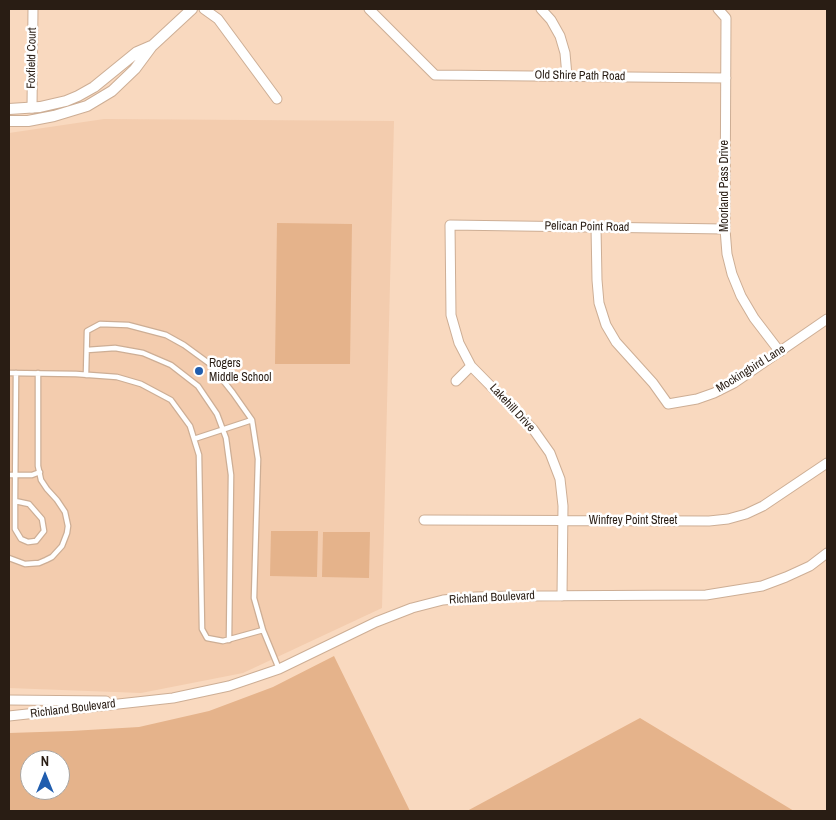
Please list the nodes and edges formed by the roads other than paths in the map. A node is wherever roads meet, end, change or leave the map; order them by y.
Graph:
1 (33, 9) edge
2 (192, 9) edge
3 (204, 9) edge
4 (369, 9) edge
5 (541, 9) edge
6 (718, 9) edge
7 (152, 46) junction
8 (567, 76) junction
9 (726, 78) junction
10 (277, 99) dead end
11 (32, 108) junction
12 (9, 109) edge
13 (32, 120) junction
14 (9, 121) edge
15 (450, 225) joint
16 (596, 227) junction
17 (724, 229) junction
18 (827, 318) edge
19 (87, 350) junction
20 (780, 352) junction
21 (471, 366) junction
22 (9, 373) edge
23 (16, 373) junction
24 (38, 373) junction
25 (86, 375) junction
26 (456, 381) dead end
27 (252, 420) junction
28 (223, 430) junction
29 (194, 439) junction
30 (827, 463) edge
31 (40, 472) junction
32 (9, 475) edge
33 (15, 475) junction
34 (15, 501) junction
35 (424, 520) dead end
36 (563, 520) junction
37 (827, 553) edge
38 (9, 558) edge
39 (562, 596) junction
40 (262, 630) junction
41 (229, 640) junction
42 (279, 669) junction
43 (9, 700) edge
44 (137, 701) junction
45 (9, 716) edge

1 - 11 street, Foxfield Court
2 - 7 street
3 - 10 street
4 - 8 street, Old Shire Path Road
5 - 8 street
6 - 9 street, Moorland Pass Drive
7 - 11 street
7 - 13 street
8 - 9 street, Old Shire Path Road
9 - 17 street, Moorland Pass Drive
11 - 12 street
11 - 13 street
13 - 14 street
15 - 16 street, Pelican Point Road
15 - 21 street, Lakehill Drive
16 - 17 street, Pelican Point Road
16 - 20 street, Mockingbird Lane
17 - 20 street, Moorland Pass Drive
18 - 20 street, Mockingbird Lane
19 - 25 lane
19 - 27 lane
19 - 28 lane
21 - 26 street
21 - 36 street, Lakehill Drive
22 - 23 lane
23 - 24 lane
23 - 33 lane
24 - 25 lane
24 - 31 lane
25 - 29 lane
27 - 28 lane
27 - 40 lane
28 - 29 lane
28 - 41 lane
29 - 41 lane
30 - 36 street, Winfrey Point Street
31 - 33 lane
31 - 38 lane
32 - 33 lane
33 - 34 lane
34 - 34 lane
35 - 36 street, Winfrey Point Street
36 - 39 street, Lakehill Drive
37 - 39 street, Richland Boulevard
39 - 42 street, Richland Boulevard
40 - 41 lane
40 - 42 lane
42 - 44 street, Richland Boulevard
43 - 44 street, Richland Boulevard
44 - 45 street, Richland Boulevard

